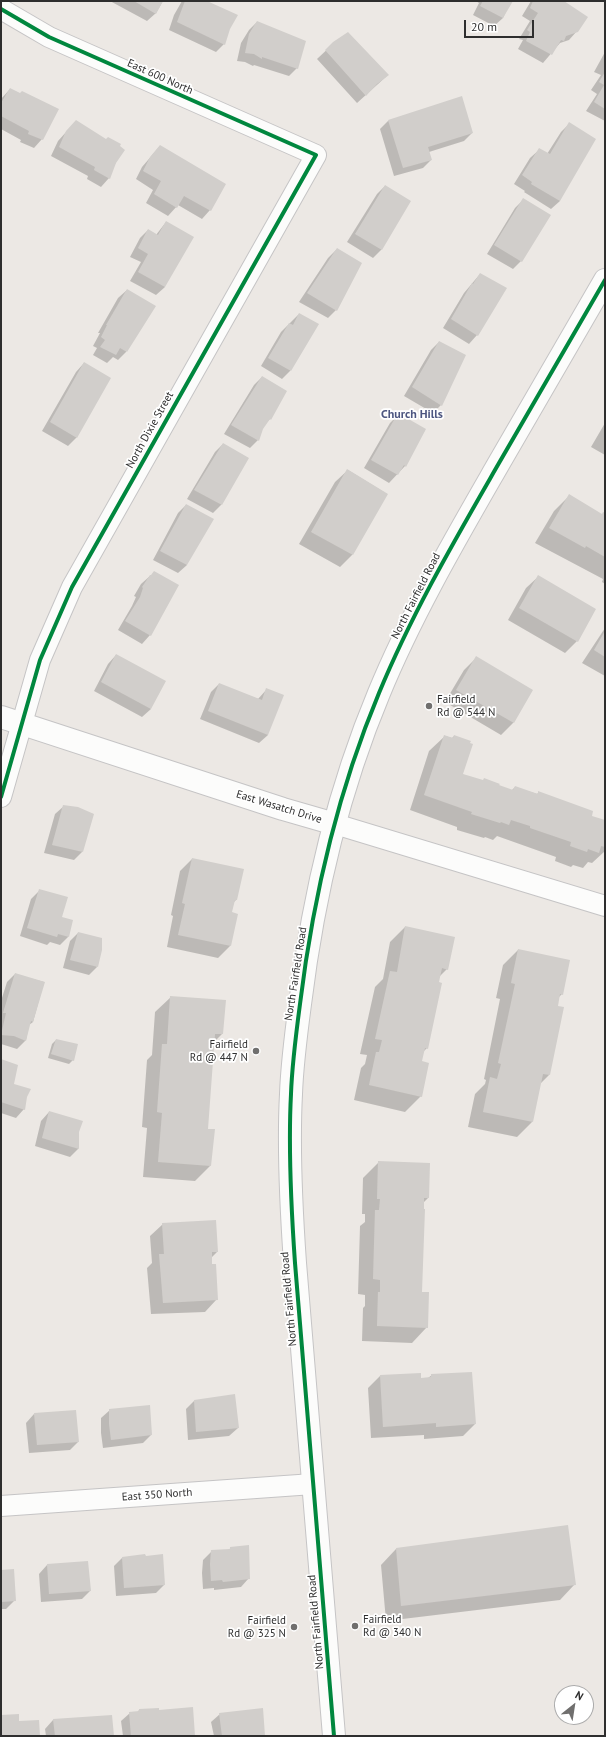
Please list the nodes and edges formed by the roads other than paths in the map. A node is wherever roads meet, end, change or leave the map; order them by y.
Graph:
1 (1, 9) edge
2 (316, 155) joint
3 (605, 280) edge
4 (1, 717) edge
5 (21, 724) junction
6 (1, 797) edge
7 (335, 824) junction
8 (605, 906) edge
9 (313, 1484) junction
10 (1, 1506) edge
11 (334, 1736) edge

1 - 2 street, East 600 North
2 - 5 street, North Dixie Street
3 - 7 main road, North Fairfield Road
4 - 5 main road, East Wasatch Drive
5 - 6 street, North Dixie Street
5 - 7 main road, East Wasatch Drive
7 - 8 street, East Wasatch Drive
7 - 9 main road, North Fairfield Road
9 - 10 street, East 350 North
9 - 11 main road, North Fairfield Road

